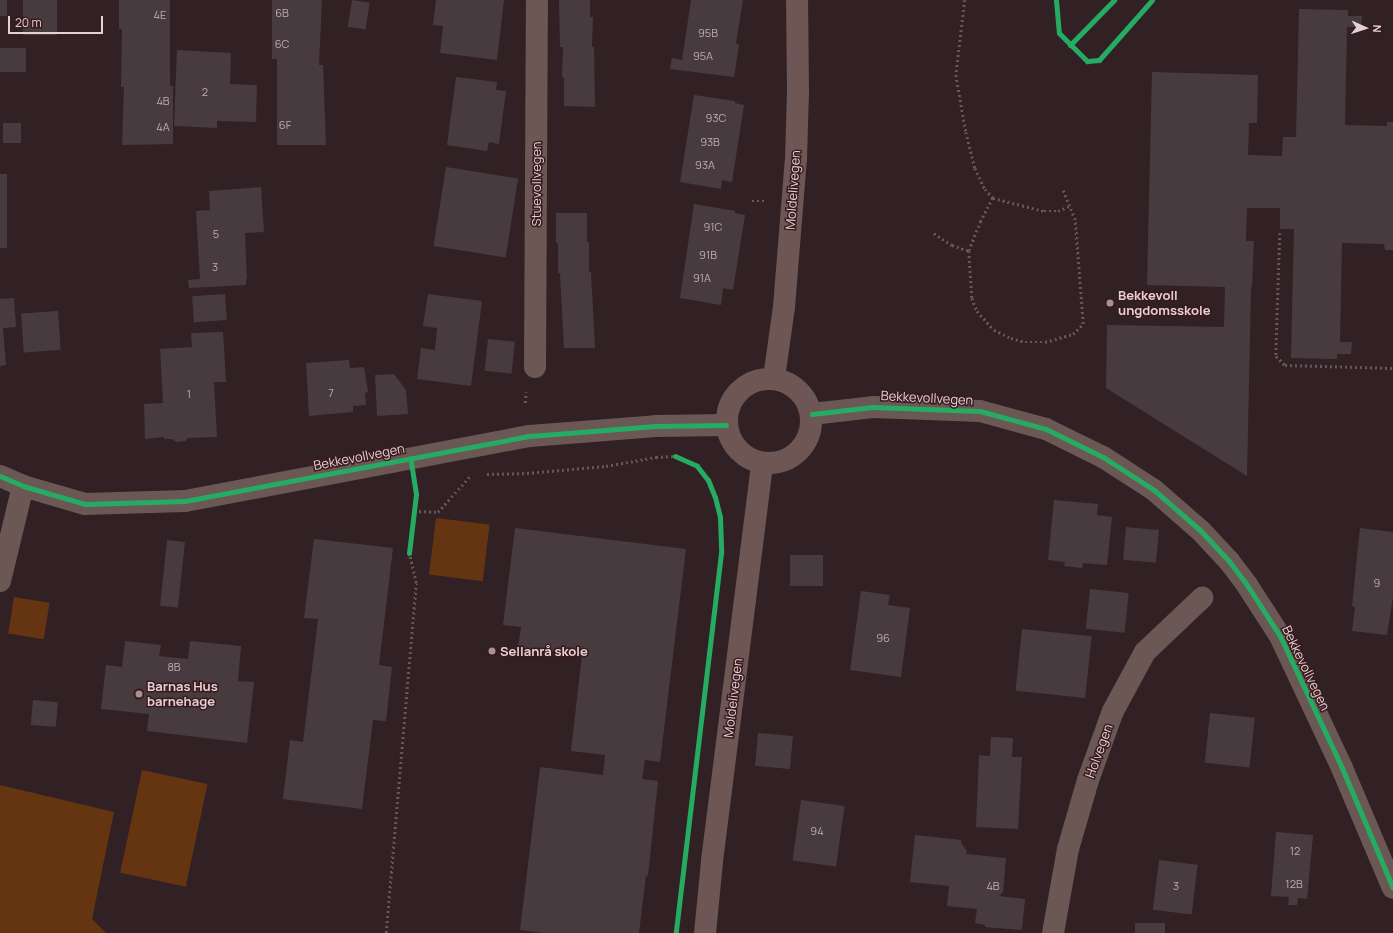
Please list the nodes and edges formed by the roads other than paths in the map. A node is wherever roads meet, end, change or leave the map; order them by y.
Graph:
1 (537, 0) edge
2 (797, 0) edge
3 (535, 367) dead end
4 (774, 378) junction
5 (812, 414) junction
6 (726, 424) junction
7 (762, 463) junction
8 (0, 476) edge
9 (23, 486) junction
10 (0, 581) edge
11 (1202, 598) dead end
12 (1393, 888) edge
13 (705, 933) edge
14 (1053, 933) edge

1 - 3 street, Stuevollvegen
2 - 4 main road, Moldelivegen
4 - 5 main road
4 - 6 main road
5 - 7 main road
5 - 12 street, Bekkevollvegen
6 - 7 main road
6 - 9 street, Bekkevollvegen
7 - 13 main road, Moldelivegen
8 - 9 street, Bekkevollvegen
9 - 10 street
11 - 14 street, Holvegen

